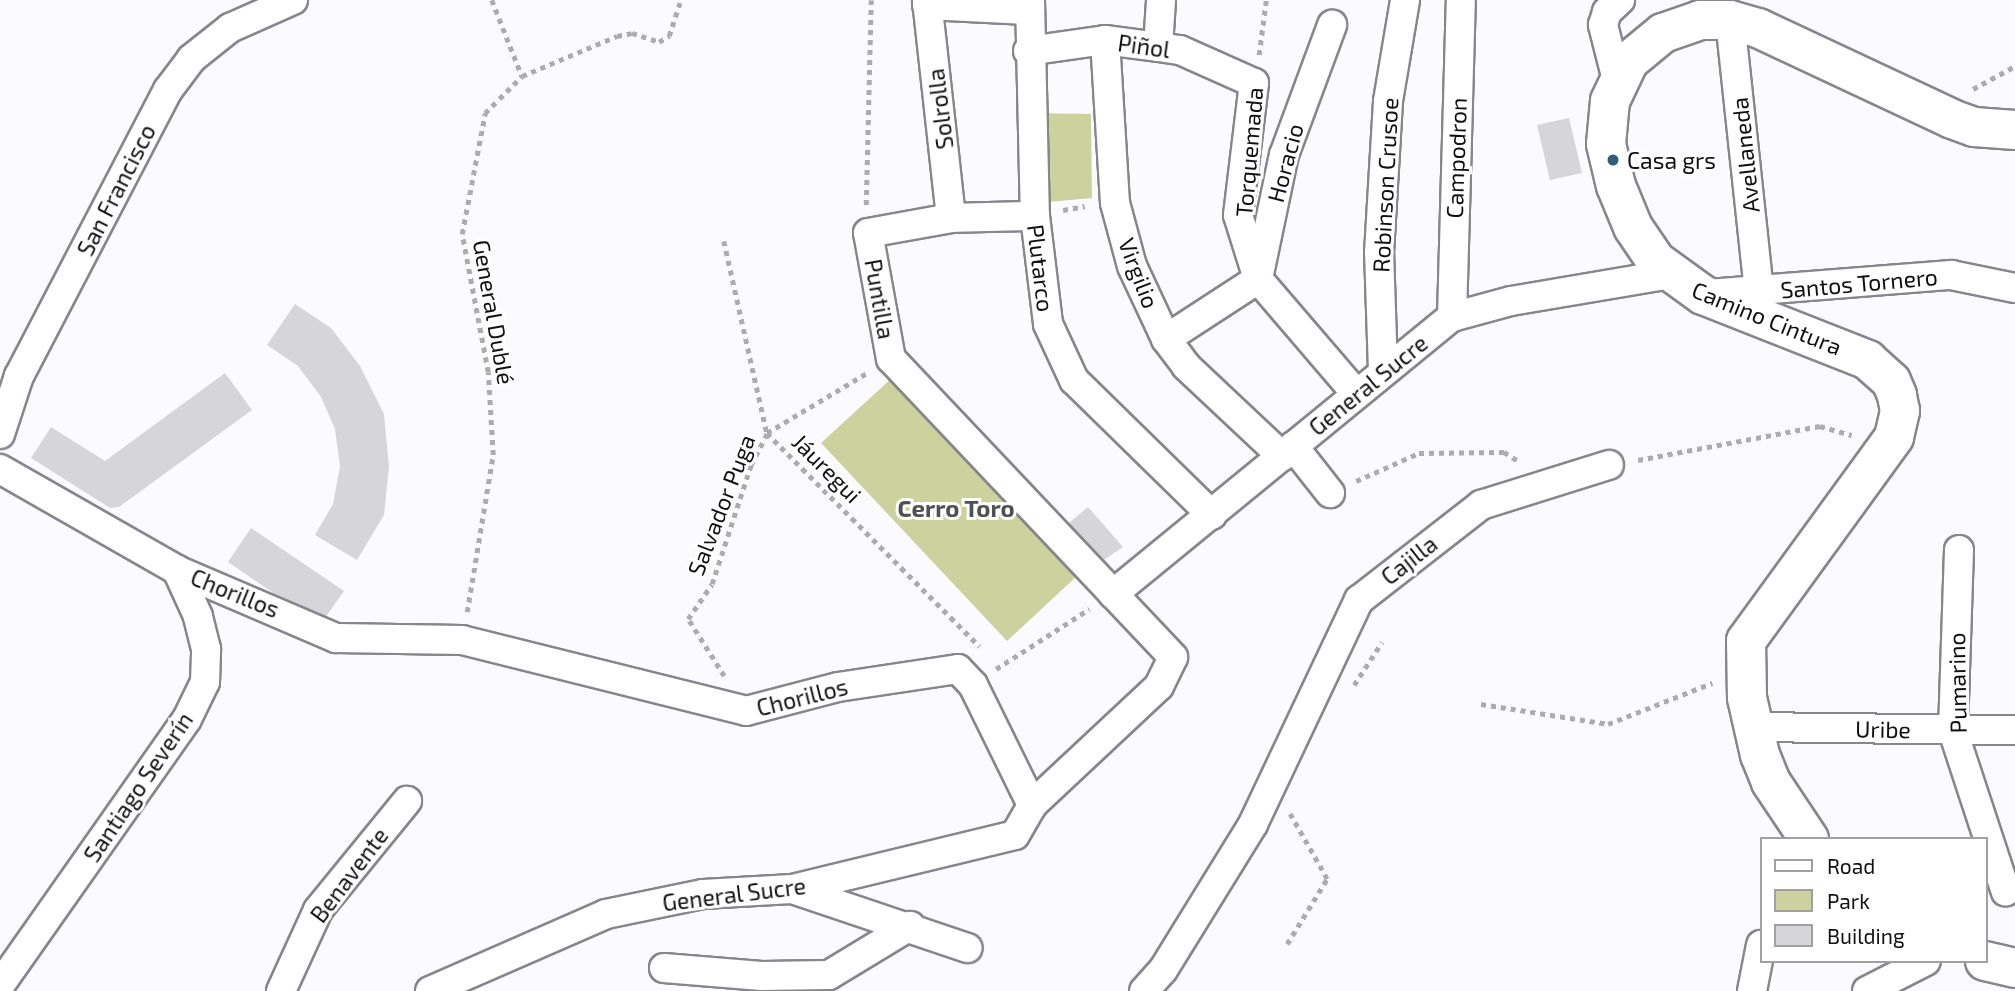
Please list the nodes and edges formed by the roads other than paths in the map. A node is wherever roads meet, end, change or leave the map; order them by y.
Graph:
1 (293, 0) edge
2 (1161, 0) edge
3 (1405, 0) edge
4 (1461, 0) edge
5 (1620, 0) edge
6 (927, 2) edge
7 (1029, 5) edge
8 (1730, 20) junction
9 (1332, 25) dead end
10 (1105, 40) junction
11 (1158, 47) junction
12 (1028, 51) junction
13 (1617, 80) junction
14 (1254, 83) joint
15 (2015, 130) edge
16 (1035, 216) junction
17 (951, 218) junction
18 (1670, 274) junction
19 (1258, 279) junction
20 (2015, 288) edge
21 (1759, 290) junction
22 (1703, 295) junction
23 (1452, 317) junction
24 (1166, 340) junction
25 (1382, 371) junction
26 (10, 373) edge
27 (1355, 392) junction
28 (0, 434) edge
29 (1288, 451) junction
30 (1609, 465) road end
31 (0, 470) edge
32 (1330, 493) road end
33 (1212, 515) junction
34 (1959, 550) dead end
35 (177, 570) junction
36 (1113, 594) junction
37 (1752, 727) junction
38 (2015, 730) edge
39 (1953, 731) junction
40 (407, 801) dead end
41 (1032, 805) junction
42 (1796, 832) edge
43 (792, 889) junction
44 (2006, 892) dead end
45 (910, 926) junction
46 (967, 948) dead end
47 (1759, 954) edge
48 (1987, 961) edge
49 (1922, 963) edge
50 (664, 968) dead end
51 (2015, 968) edge
52 (1164, 980) edge
53 (0, 985) edge
54 (281, 991) edge
55 (430, 991) edge
56 (1144, 991) edge
57 (1752, 991) edge
58 (1867, 991) edge

1 - 26 street, San Francisco
2 - 11 street
3 - 25 street, Robinson Crusoe
4 - 23 street, Campodron
5 - 13 street
6 - 7 street
6 - 17 street, Solrolla
7 - 12 street, Plutarco
8 - 13 main road, Camino Cintura
8 - 15 main road, Camino Cintura
8 - 21 street, Avellaneda
9 - 19 street, Horacio
10 - 11 street, Piñol
10 - 12 street, Piñol
10 - 24 street, Virgilio
11 - 14 street, Piñol
12 - 16 street, Plutarco
13 - 18 main road, Camino Cintura
14 - 19 street, Torquemada
16 - 17 street
16 - 33 street, Plutarco
17 - 36 street, Puntilla
18 - 22 main road, Camino Cintura
18 - 23 street, General Sucre
19 - 24 street
19 - 27 street, Torquemada
20 - 21 street, Santos Tornero
21 - 22 street, Santos Tornero
22 - 37 main road, Camino Cintura
23 - 25 street, General Sucre
24 - 29 street, Virgilio
25 - 27 street, General Sucre
26 - 28 street, San Francisco
27 - 29 street, General Sucre
29 - 32 street, Virgilio
29 - 33 street, General Sucre
30 - 52 street, Cajilla
31 - 35 street
33 - 36 street, General Sucre
34 - 39 street, Pumarino
35 - 41 street, Chorillos
35 - 53 street, Santiago Severín
36 - 41 street
37 - 39 street, Uribe
37 - 42 main road, Camino Cintura
38 - 39 street, Uribe
39 - 44 street, Pumarino
40 - 54 street, Benavente
41 - 43 street, General Sucre
43 - 45 street
43 - 55 street, General Sucre
45 - 46 street
45 - 50 street
47 - 57 street
48 - 51 main road
49 - 58 street
52 - 56 street, Cajilla

